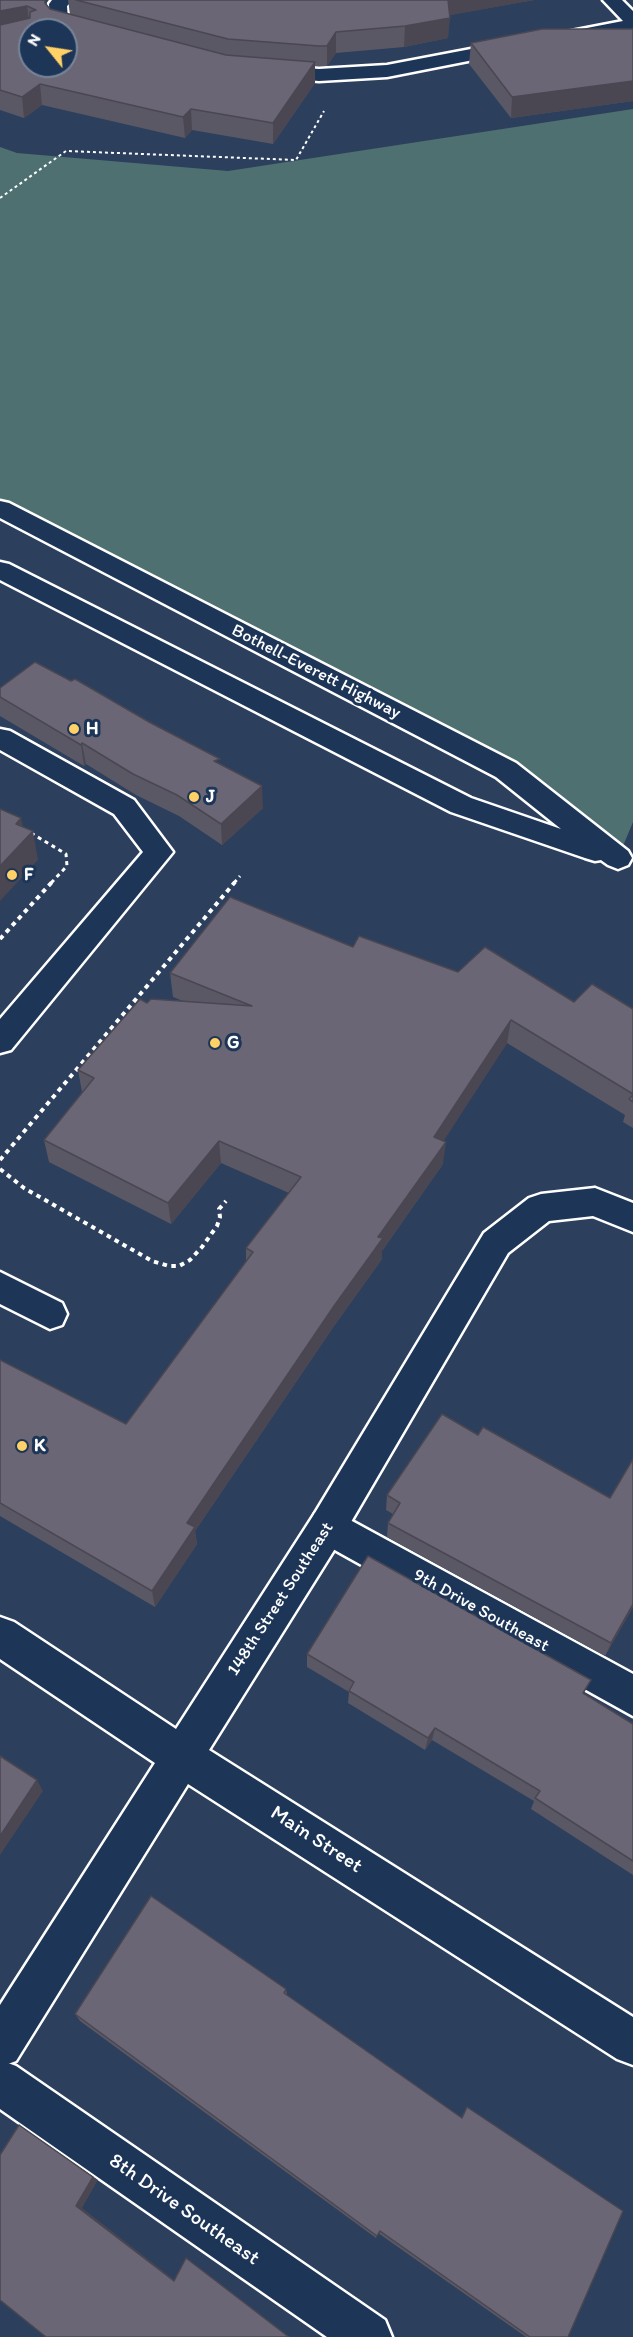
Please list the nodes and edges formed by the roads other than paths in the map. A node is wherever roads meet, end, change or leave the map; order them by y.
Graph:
1 (64, 0) edge
2 (612, 0) edge
3 (59, 18) edge
4 (633, 23) edge
5 (78, 28) edge
6 (110, 36) edge
7 (551, 40) edge
8 (527, 45) edge
9 (250, 70) edge
10 (0, 508) edge
11 (0, 570) edge
12 (0, 738) edge
13 (625, 862) edge
14 (0, 1041) edge
15 (633, 1218) edge
16 (0, 1287) edge
17 (50, 1314) dead end
18 (328, 1527) junction
19 (0, 1636) edge
20 (633, 1695) edge
21 (182, 1756) junction
22 (633, 2043) edge
23 (0, 2045) edge
24 (0, 2082) edge
25 (363, 2335) edge

1 - 3 street
2 - 4 street
4 - 7 street
5 - 6 street
8 - 9 street
10 - 13 street, Bothell-Everett Highway
11 - 13 street, Bothell-Everett Highway
12 - 14 street
15 - 18 street, 148th Street Southeast
16 - 17 street
18 - 20 street, 9th Drive Southeast
18 - 21 street, 148th Street Southeast
19 - 21 street, Main Street
21 - 22 street, Main Street
21 - 23 street, 148th Street Southeast
24 - 25 street, 8th Drive Southeast

